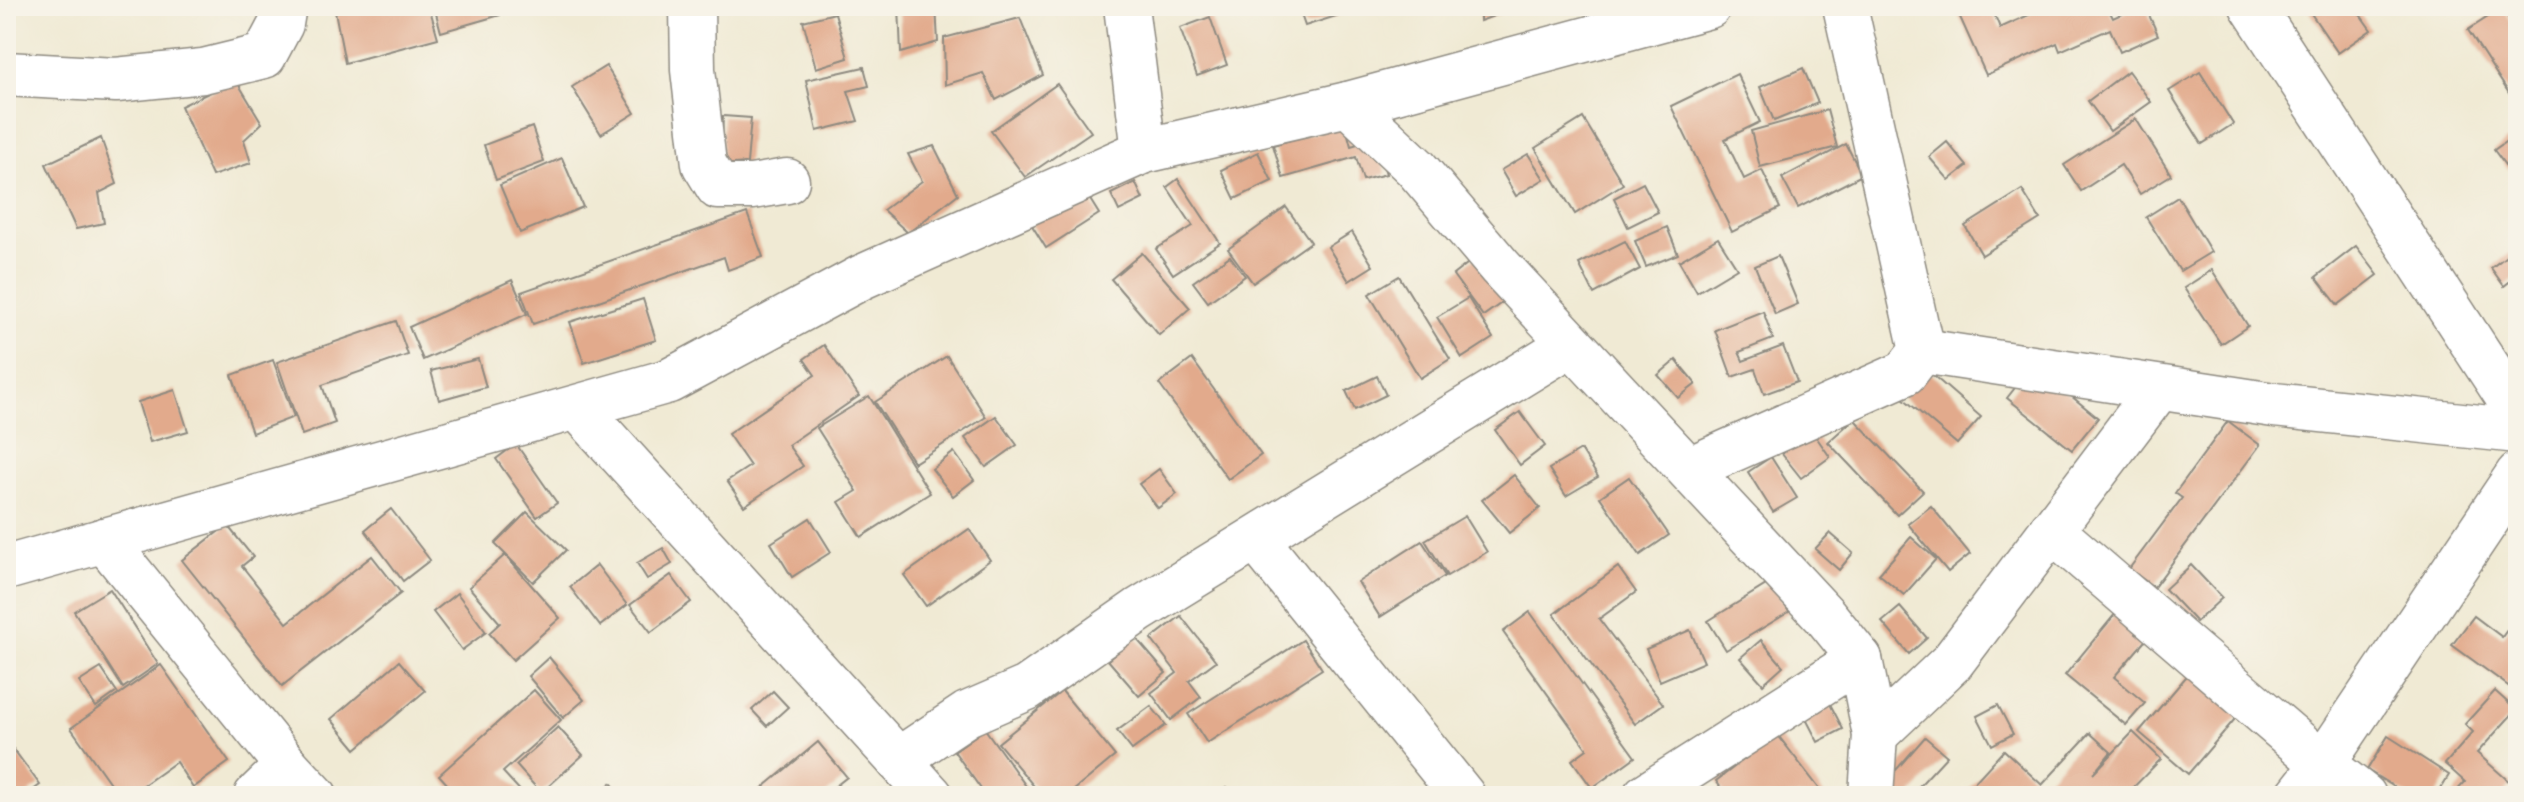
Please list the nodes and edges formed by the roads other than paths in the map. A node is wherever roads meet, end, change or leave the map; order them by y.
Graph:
1 (284, 6) edge
2 (692, 6) edge
3 (1126, 6) edge
4 (1709, 6) edge
5 (1845, 6) edge
6 (2252, 6) edge
7 (6, 74) edge
8 (1348, 104) junction
9 (1144, 151) junction
10 (787, 181) dead end
11 (1571, 344) junction
12 (1922, 351) junction
13 (2159, 388) junction
14 (578, 408) junction
15 (2518, 413) edge
16 (2518, 431) edge
17 (1689, 469) junction
18 (2518, 474) edge
19 (2051, 530) junction
20 (1256, 539) junction
21 (104, 540) junction
22 (6, 568) edge
23 (1860, 659) junction
24 (1875, 735) junction
25 (898, 760) junction
26 (2311, 780) edge
27 (301, 781) edge
28 (256, 796) edge
29 (931, 796) edge
30 (1463, 796) edge
31 (1645, 796) edge
32 (1871, 796) edge
33 (2364, 796) edge

1 - 7 street
2 - 10 street
3 - 9 street
4 - 8 street
5 - 12 street
6 - 15 street
8 - 9 street
8 - 11 street
9 - 14 street
11 - 17 street
11 - 20 street
12 - 13 street
12 - 17 street
13 - 16 street
13 - 19 street
14 - 21 street
14 - 25 street
17 - 23 street
18 - 26 street
19 - 24 street
19 - 26 street
20 - 25 street
20 - 30 street
21 - 22 street
21 - 27 street
23 - 24 street
23 - 31 street
24 - 32 street
25 - 29 street
26 - 33 street
27 - 28 street

